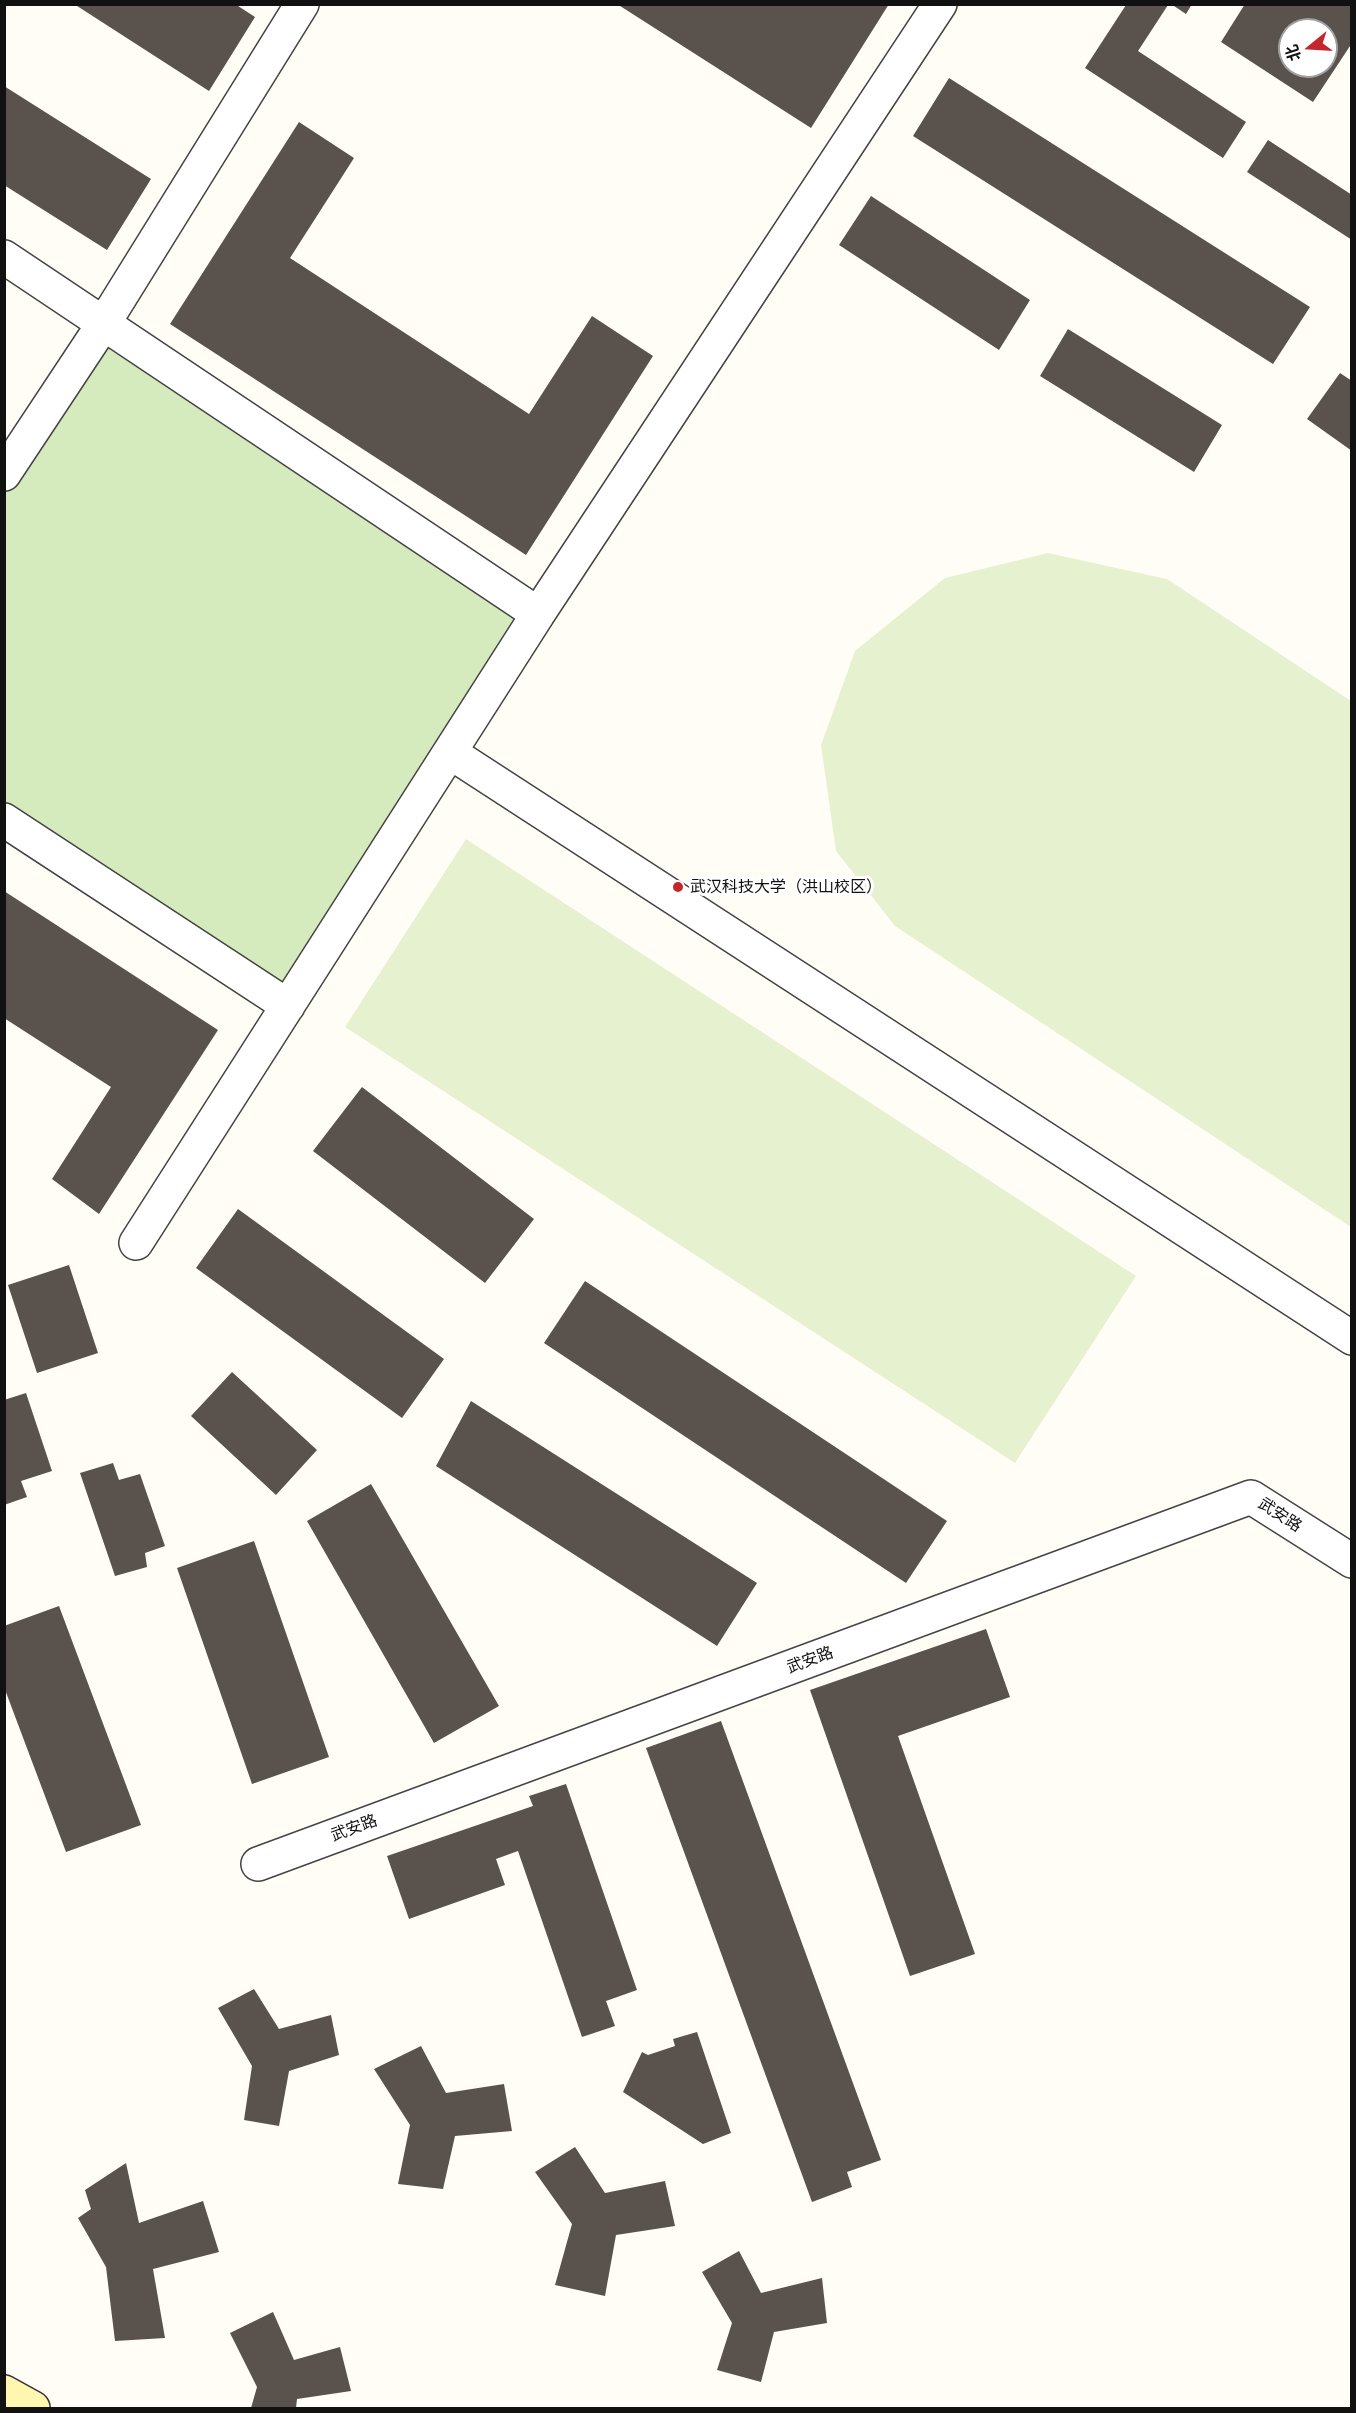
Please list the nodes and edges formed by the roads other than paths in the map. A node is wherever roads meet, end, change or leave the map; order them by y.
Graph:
1 (302, 4) edge
2 (940, 4) edge
3 (4, 257) edge
4 (104, 323) junction
5 (4, 474) edge
6 (538, 614) junction
7 (451, 753) junction
8 (4, 820) edge
9 (288, 1006) junction
10 (136, 1243) dead end
11 (1352, 1338) edge
12 (1352, 1561) edge
13 (258, 1864) dead end
14 (4, 2392) edge
15 (33, 2409) edge

1 - 4 street
2 - 6 street
3 - 4 street
4 - 5 street
4 - 6 street
6 - 7 street
7 - 9 street
7 - 11 street
8 - 9 street
9 - 10 street
12 - 13 street, 武安路
14 - 15 main road

